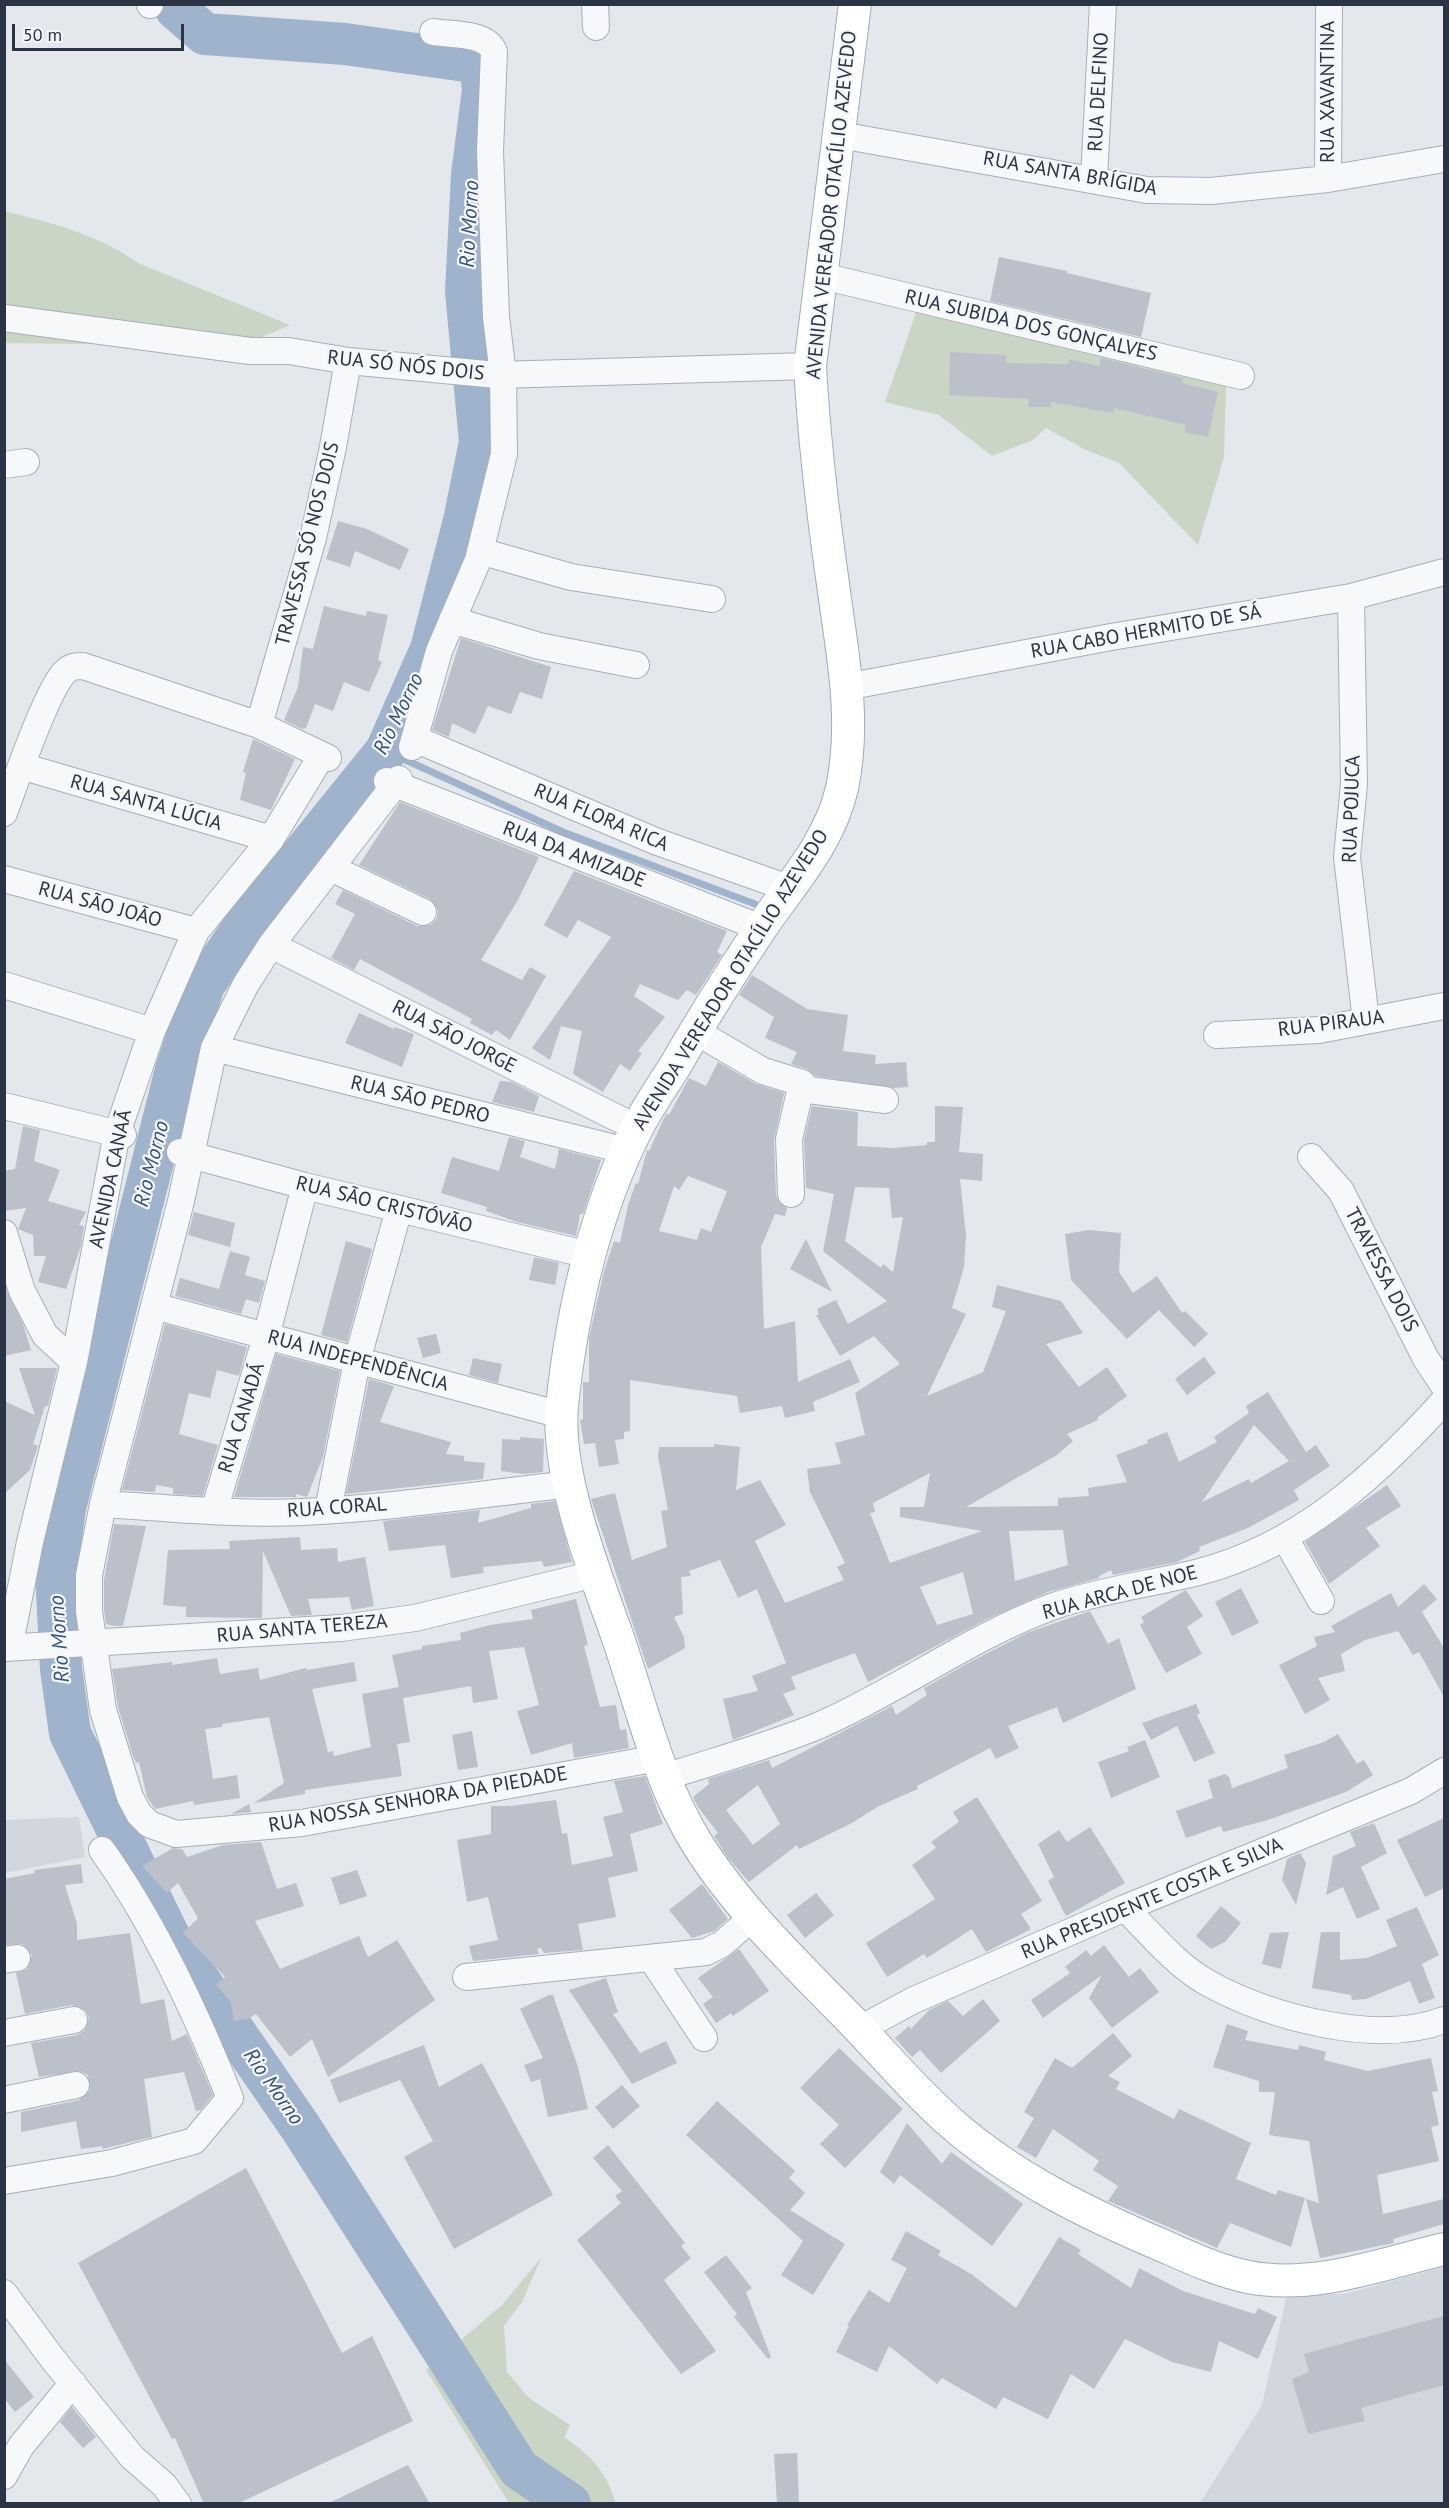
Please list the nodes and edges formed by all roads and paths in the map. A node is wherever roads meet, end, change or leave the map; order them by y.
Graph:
1 (855, 4) edge
2 (1103, 4) edge
3 (1329, 4) edge
4 (433, 32) dead end
5 (840, 135) junction
6 (1444, 159) edge
7 (1094, 179) junction
8 (1328, 179) junction
9 (822, 276) junction
10 (4, 318) edge
11 (348, 361) junction
12 (810, 366) junction
13 (500, 375) junction
14 (1241, 376) dead end
15 (480, 551) junction
16 (1444, 572) edge
17 (1351, 597) junction
18 (712, 599) dead end
19 (452, 620) junction
20 (636, 665) dead end
21 (846, 687) junction
22 (259, 725) junction
23 (21, 766) junction
24 (4, 813) edge
25 (271, 839) junction
26 (331, 868) junction
27 (4, 879) edge
28 (791, 889) junction
29 (423, 912) dead end
30 (761, 928) junction
31 (196, 931) junction
32 (271, 945) junction
33 (4, 985) edge
34 (1444, 1006) edge
35 (1365, 1021) junction
36 (152, 1031) junction
37 (695, 1031) junction
38 (1217, 1035) dead end
39 (214, 1048) junction
40 (801, 1089) junction
41 (885, 1100) dead end
42 (4, 1106) edge
43 (120, 1134) junction
44 (632, 1140) junction
45 (185, 1153) junction
46 (1311, 1157) dead end
47 (305, 1186) junction
48 (791, 1194) dead end
49 (399, 1209) junction
50 (4, 1233) edge
51 (589, 1255) junction
52 (154, 1306) junction
53 (266, 1337) junction
54 (357, 1361) junction
55 (74, 1362) junction
56 (1444, 1386) edge
57 (1444, 1401) edge
58 (561, 1415) junction
59 (570, 1484) junction
60 (103, 1504) junction
61 (328, 1510) junction
62 (214, 1511) junction
63 (1285, 1538) junction
64 (595, 1574) junction
65 (1321, 1601) dead end
66 (87, 1643) junction
67 (10, 1648) edge
68 (662, 1767) junction
69 (1444, 1771) edge
70 (102, 1850) dead end
71 (1125, 1908) junction
72 (754, 1916) junction
73 (651, 1958) junction
74 (466, 1977) dead end
75 (74, 2020) dead end
76 (1443, 2027) edge
77 (860, 2029) junction
78 (4, 2033) edge
79 (704, 2038) dead end
80 (76, 2085) dead end
81 (4, 2100) edge
82 (4, 2181) edge
83 (1444, 2249) edge
84 (4, 2293) edge
85 (73, 2383) junction
86 (4, 2475) edge
87 (178, 2504) edge

1 - 5 main road, AVENIDA VEREADOR OTACÍLIO AZEVEDO
2 - 7 street, RUA DELFINO
3 - 8 street, RUA XAVANTINA
4 - 13 street
5 - 7 street, RUA SANTA BRÍGIDA
5 - 9 main road, AVENIDA VEREADOR OTACÍLIO AZEVEDO
6 - 8 street, RUA SANTA BRÍGIDA
7 - 8 street, RUA SANTA BRÍGIDA
9 - 12 main road, AVENIDA VEREADOR OTACÍLIO AZEVEDO
9 - 14 street, RUA SUBIDA DOS GONÇALVES
10 - 11 street, RUA SÓ NÓS DOIS
11 - 13 street, RUA SÓ NÓS DOIS
11 - 22 street, TRAVESSA SÓ NOS DOIS
12 - 13 street, RUA SÓ NÓS DOIS
12 - 21 main road, AVENIDA VEREADOR OTACÍLIO AZEVEDO
13 - 15 street
15 - 18 street
15 - 19 street
16 - 17 street, RUA CABO HERMITO DE SÁ
17 - 21 street, RUA CABO HERMITO DE SÁ
17 - 35 street, RUA POJUCA
19 - 20 street
19 - 28 street, RUA FLORA RICA
21 - 28 main road, AVENIDA VEREADOR OTACÍLIO AZEVEDO
22 - 23 street
22 - 25 street, AVENIDA CANAÃ
23 - 24 street
23 - 25 street, RUA SANTA LÚCIA
25 - 31 street, AVENIDA CANAÃ
26 - 29 street
26 - 30 street, RUA DA AMIZADE
26 - 32 street
27 - 31 street, RUA SÃO JOÃO
28 - 30 main road, AVENIDA VEREADOR OTACÍLIO AZEVEDO
30 - 37 main road, AVENIDA VEREADOR OTACÍLIO AZEVEDO
31 - 36 street, AVENIDA CANAÃ
32 - 39 street
32 - 44 street, RUA SÃO JORGE
33 - 36 street
34 - 35 street, RUA PIRAUA
35 - 38 street, RUA PIRAUA
36 - 43 street, AVENIDA CANAÃ
37 - 40 street
37 - 44 main road, AVENIDA VEREADOR OTACÍLIO AZEVEDO
39 - 44 street, RUA SÃO PEDRO
39 - 45 street
40 - 41 street
40 - 48 street
42 - 43 street
43 - 55 street, AVENIDA CANAÃ
44 - 51 main road, AVENIDA VEREADOR OTACÍLIO AZEVEDO
45 - 47 street, RUA SÃO CRISTÓVÃO
45 - 52 street
46 - 56 street, TRAVESSA DOIS
47 - 49 street, RUA SÃO CRISTÓVÃO
47 - 53 street, RUA CANADÁ
49 - 51 street, RUA SÃO CRISTÓVÃO
49 - 54 street
50 - 55 street
51 - 58 main road, AVENIDA VEREADOR OTACÍLIO AZEVEDO
52 - 53 street, RUA INDEPENDÊNCIA
52 - 60 street
53 - 54 street, RUA INDEPENDÊNCIA
53 - 62 street, RUA CANADÁ
54 - 58 street, RUA INDEPENDÊNCIA
54 - 61 street
55 - 67 street, AVENIDA CANAÃ
57 - 63 street, RUA ARCA DE NOE
58 - 59 main road, AVENIDA VEREADOR OTACÍLIO AZEVEDO
59 - 61 street, RUA CORAL
59 - 64 main road, AVENIDA VEREADOR OTACÍLIO AZEVEDO
60 - 62 street, RUA CORAL
60 - 66 street
61 - 62 street, RUA CORAL
63 - 65 street
63 - 68 street, RUA ARCA DE NOE
64 - 66 street, RUA SANTA TEREZA
64 - 68 main road, AVENIDA VEREADOR OTACÍLIO AZEVEDO
66 - 67 street, RUA SANTA TEREZA
66 - 68 street, RUA NOSSA SENHORA DA PIEDADE
68 - 72 main road, AVENIDA VEREADOR OTACÍLIO AZEVEDO
69 - 71 street, RUA PRESIDENTE COSTA E SILVA
70 - 82 street
71 - 76 street
71 - 77 street, RUA PRESIDENTE COSTA E SILVA
72 - 73 street
72 - 77 main road, AVENIDA VEREADOR OTACÍLIO AZEVEDO
73 - 74 street
73 - 79 street
75 - 78 street
77 - 83 main road, AVENIDA VEREADOR OTACÍLIO AZEVEDO
80 - 81 street
84 - 85 street
85 - 86 street
85 - 87 street

